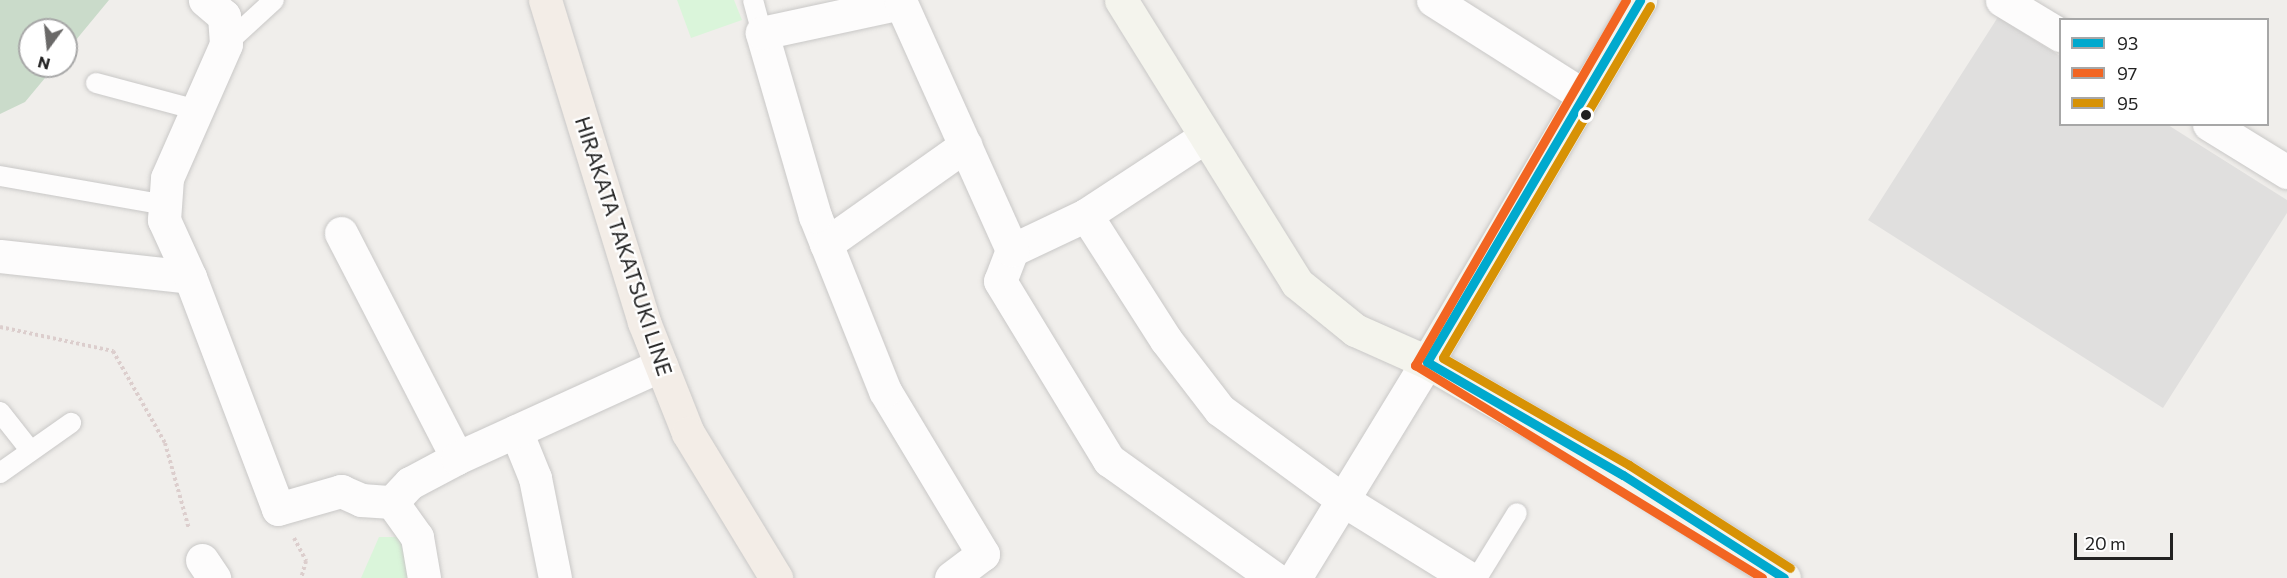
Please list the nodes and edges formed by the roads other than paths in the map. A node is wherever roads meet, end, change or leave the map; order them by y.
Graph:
1 (206, 0) edge
2 (274, 0) edge
3 (544, 0) edge
4 (753, 0) edge
5 (1121, 0) edge
6 (1433, 0) edge
7 (1640, 0) edge
8 (2002, 0) edge
9 (762, 33) junction
10 (2059, 34) edge
11 (226, 44) junction
12 (96, 83) dead end
13 (1581, 94) junction
14 (194, 110) junction
15 (2212, 126) edge
16 (1203, 138) junction
17 (966, 145) junction
18 (2287, 172) edge
19 (0, 176) edge
20 (166, 205) junction
21 (1086, 215) junction
22 (341, 233) dead end
23 (826, 244) junction
24 (1012, 250) junction
25 (0, 256) edge
26 (190, 277) junction
27 (1427, 362) junction
28 (661, 365) junction
29 (0, 412) edge
30 (71, 423) dead end
31 (516, 431) junction
32 (30, 450) junction
33 (457, 458) junction
34 (0, 473) edge
35 (1343, 500) junction
36 (392, 502) junction
37 (1517, 513) dead end
38 (424, 578) edge
39 (555, 578) edge
40 (777, 578) edge
41 (951, 578) edge
42 (1274, 578) edge
43 (1296, 578) edge
44 (1469, 578) edge
45 (1477, 578) edge
46 (1784, 578) edge

1 - 11 street
2 - 11 lane
3 - 28 main road, HIRAKATA TAKATSUKI LINE
4 - 9 lane
5 - 16 street
6 - 13 street
7 - 13 street
8 - 10 street
9 - 17 street
9 - 23 street
11 - 14 street
12 - 14 lane
13 - 27 street
14 - 20 street
15 - 18 street
16 - 21 street
16 - 27 street
17 - 23 street
17 - 24 street
19 - 20 lane
20 - 26 street
21 - 24 street
21 - 35 street
22 - 33 street
23 - 41 street
24 - 42 street
25 - 26 street
26 - 36 street
27 - 35 street
27 - 46 street
28 - 31 street
28 - 40 main road, HIRAKATA TAKATSUKI LINE
29 - 32 lane
30 - 32 lane
31 - 33 street
31 - 39 street
32 - 34 lane
33 - 36 street
35 - 43 street
35 - 44 street
36 - 38 street
37 - 45 lane

